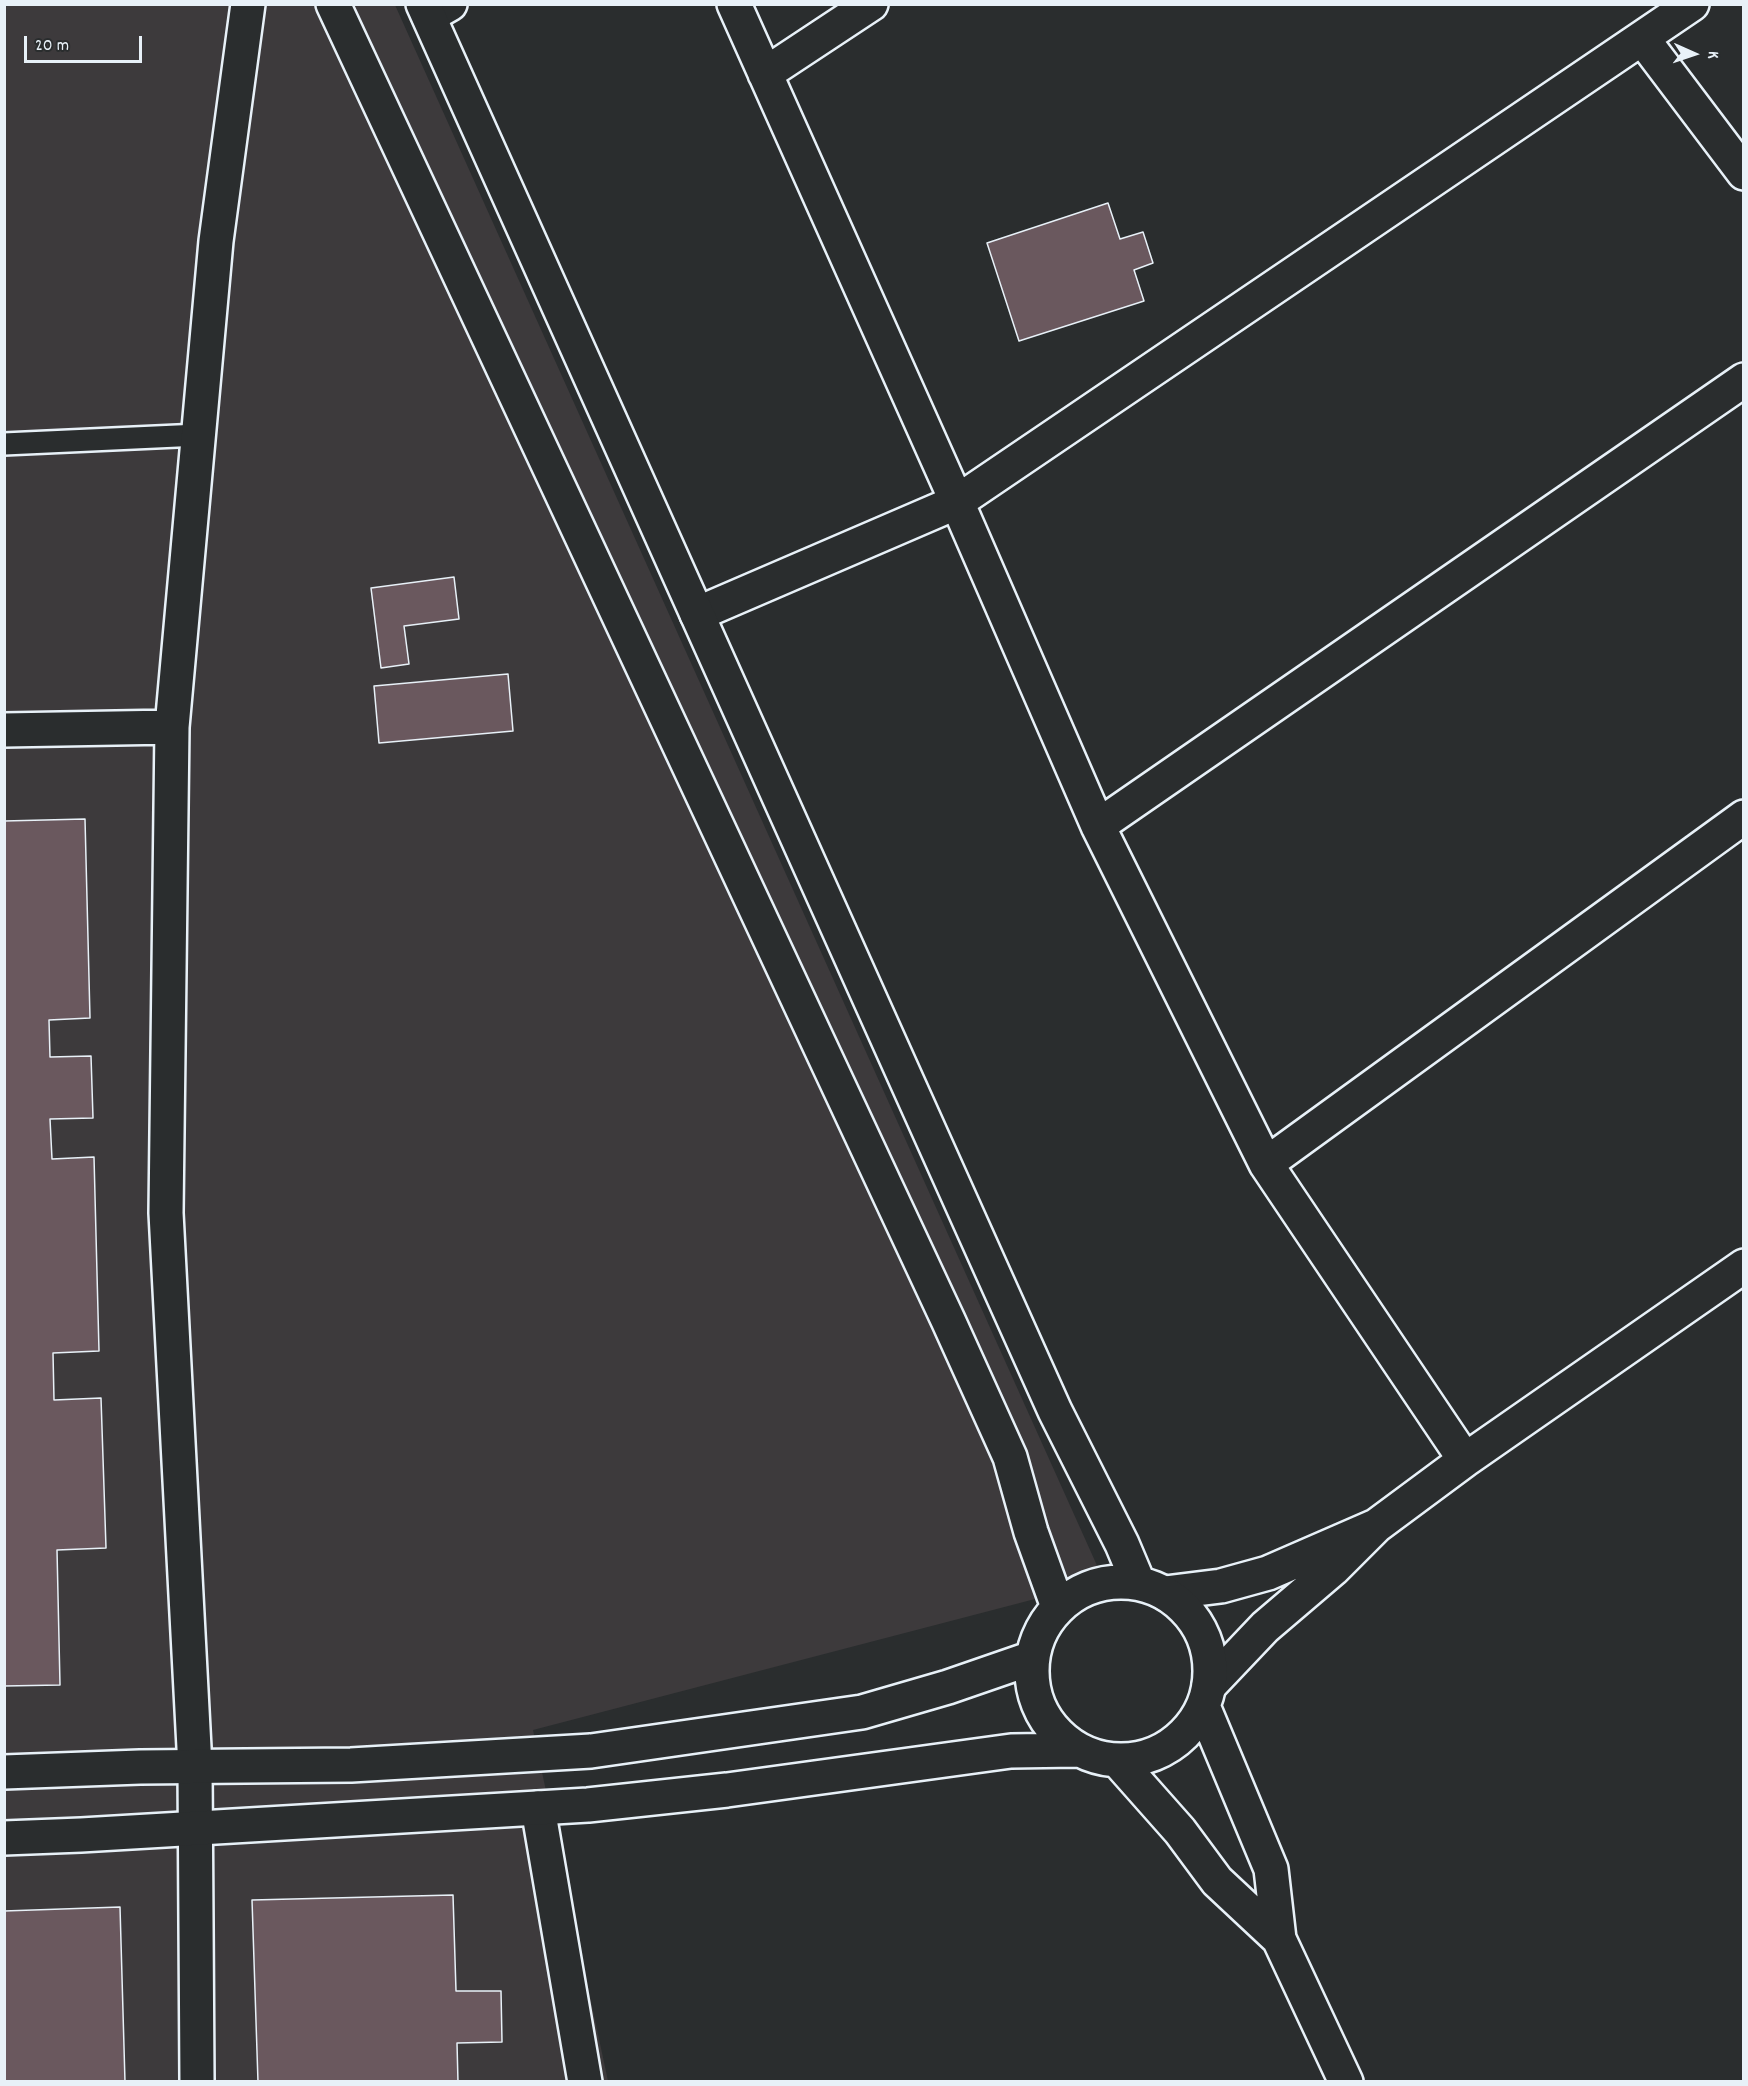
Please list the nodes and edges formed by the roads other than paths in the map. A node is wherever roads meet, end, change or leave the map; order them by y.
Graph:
1 (248, 4) edge
2 (333, 4) edge
3 (734, 4) edge
4 (871, 4) edge
5 (1692, 4) edge
6 (434, 8) edge
7 (1642, 38) junction
8 (765, 74) junction
9 (1743, 173) edge
10 (1743, 380) edge
11 (199, 435) junction
12 (4, 444) edge
13 (957, 502) junction
14 (697, 614) junction
15 (172, 727) junction
16 (4, 730) edge
17 (1743, 817) edge
18 (1098, 826) junction
19 (1266, 1164) junction
20 (1743, 1266) edge
21 (1465, 1460) junction
22 (1376, 1526) junction
23 (1152, 1588) junction
24 (1058, 1606) junction
25 (1032, 1658) junction
26 (1206, 1696) junction
27 (1077, 1750) junction
28 (1118, 1761) junction
29 (195, 1767) junction
30 (4, 1772) edge
31 (538, 1808) junction
32 (194, 1829) junction
33 (4, 1838) edge
34 (1280, 1939) junction
35 (197, 2082) edge
36 (585, 2082) edge
37 (1346, 2082) edge

1 - 11 street
2 - 24 street
3 - 8 street
4 - 8 street
5 - 7 street
6 - 14 street
7 - 9 street
7 - 13 street
8 - 13 street
10 - 18 street
11 - 12 lane
11 - 15 street
13 - 14 street
13 - 18 street
14 - 23 street
15 - 16 street
15 - 29 street
17 - 19 street
18 - 19 street
19 - 21 street
20 - 21 street
21 - 22 street
22 - 23 street
22 - 26 street
23 - 24 street
23 - 26 street
24 - 25 street
25 - 27 street
25 - 29 street
26 - 28 street
26 - 34 street
27 - 28 street
27 - 31 street
28 - 34 street
29 - 30 street
29 - 32 street
31 - 32 street
31 - 36 street
32 - 33 street
32 - 35 street
34 - 37 street

